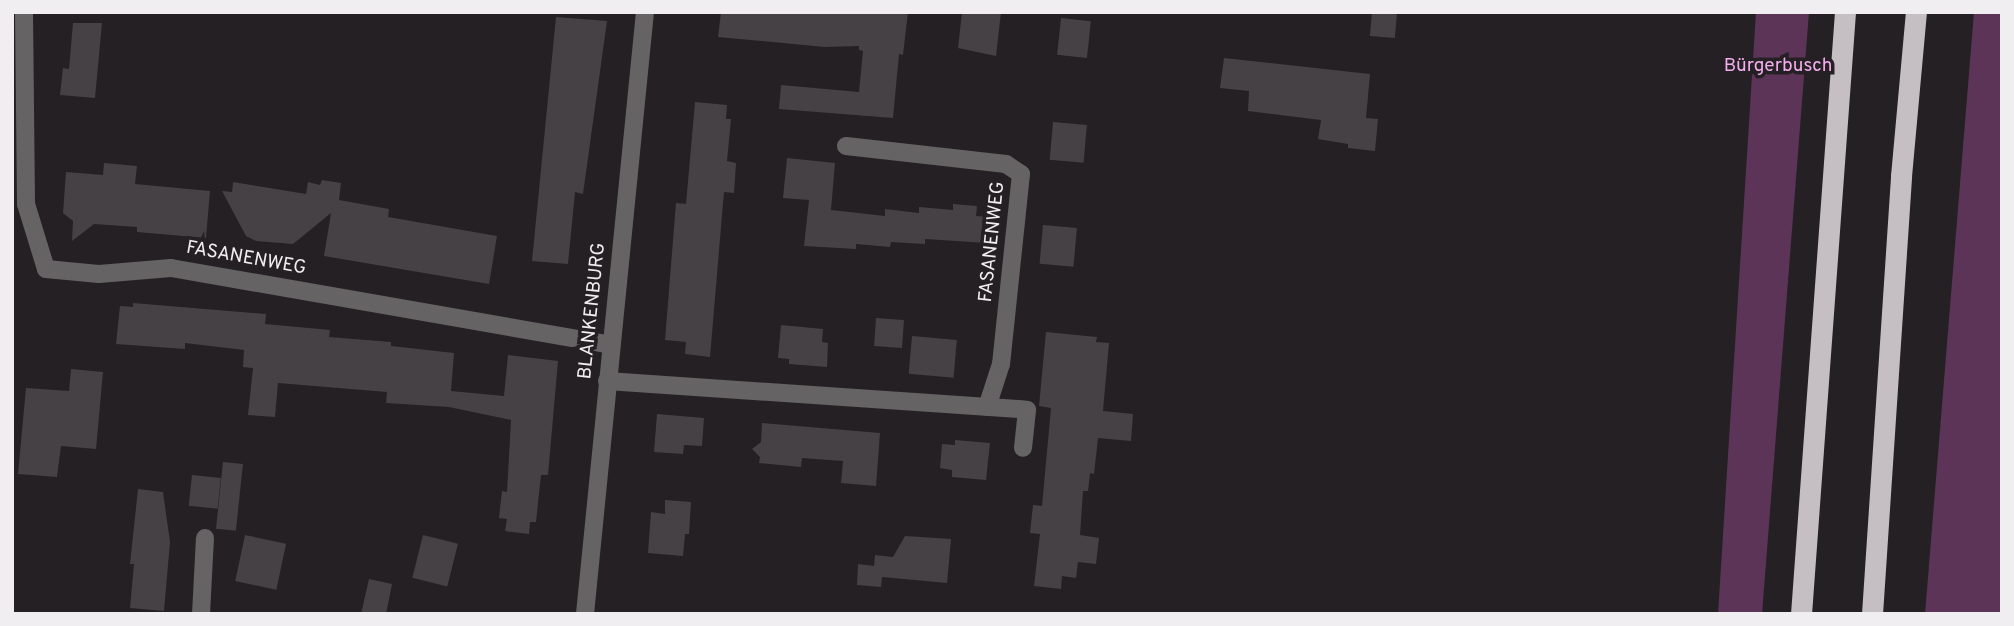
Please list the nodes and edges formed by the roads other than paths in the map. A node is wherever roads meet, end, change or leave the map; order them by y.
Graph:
1 (24, 12) edge
2 (645, 12) edge
3 (1845, 12) edge
4 (1916, 12) edge
5 (846, 146) dead end
6 (611, 345) junction
7 (607, 381) junction
8 (987, 407) junction
9 (1023, 448) dead end
10 (205, 538) dead end
11 (201, 614) edge
12 (585, 614) edge
13 (1801, 614) edge
14 (1872, 614) edge

1 - 6 street, FASANENWEG
2 - 6 street, BLANKENBURG
3 - 13 highway
4 - 14 highway
5 - 8 street, FASANENWEG
6 - 7 street, BLANKENBURG
7 - 8 street
7 - 12 street, BLANKENBURG
8 - 9 street
10 - 11 street

